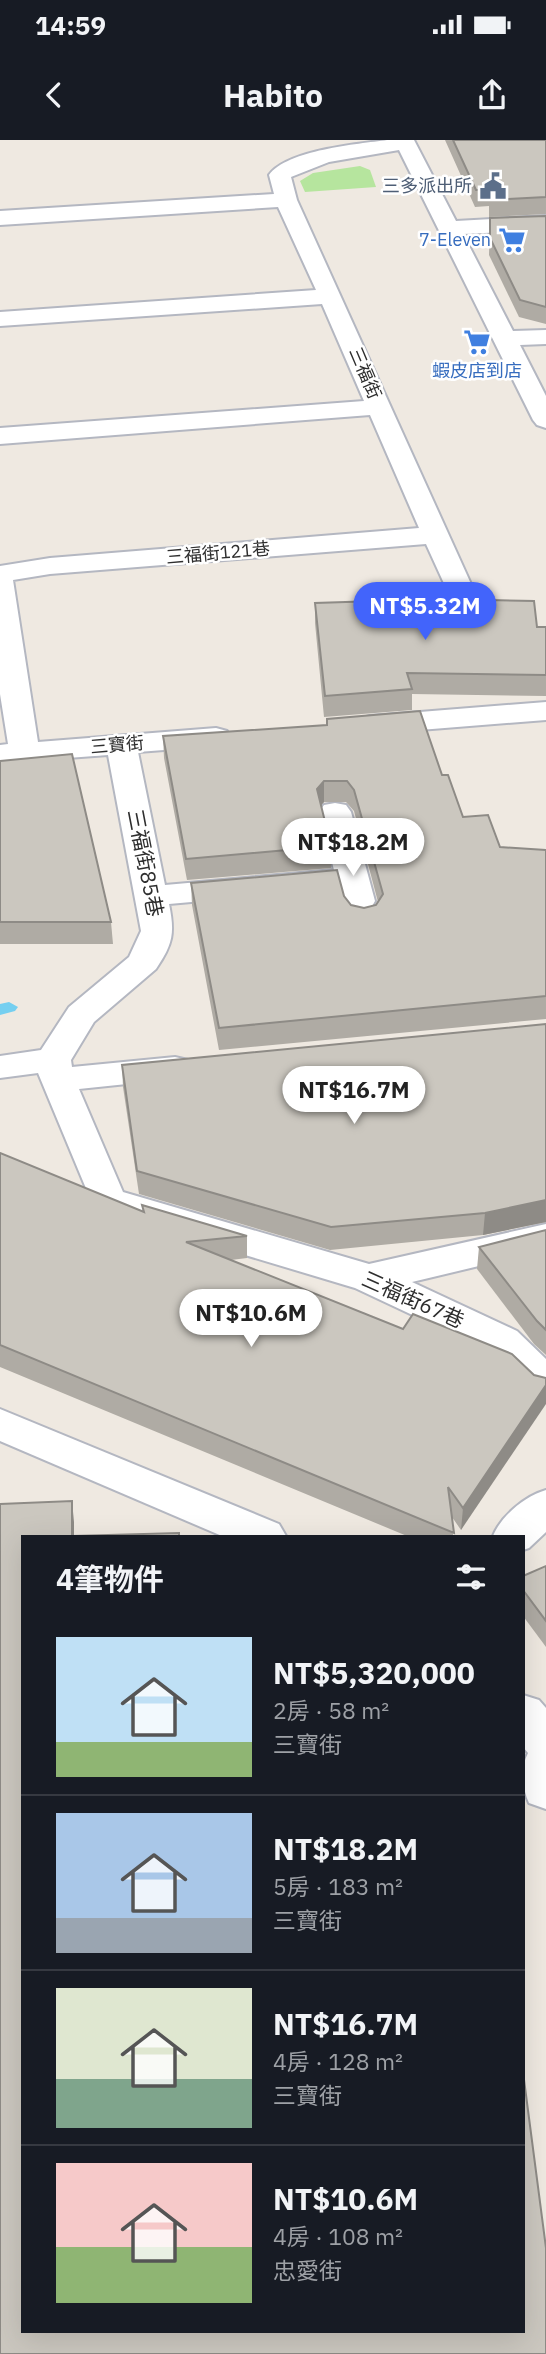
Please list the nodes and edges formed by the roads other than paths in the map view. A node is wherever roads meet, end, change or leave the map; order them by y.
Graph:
1 (407, 145) edge
2 (286, 200) junction
3 (0, 218) edge
4 (546, 222) edge
5 (450, 228) junction
6 (331, 296) junction
7 (0, 319) edge
8 (546, 337) edge
9 (506, 339) junction
10 (379, 407) junction
11 (546, 420) edge
12 (0, 436) edge
13 (436, 535) junction
14 (0, 574) edge
15 (0, 581) edge
16 (457, 584) dead end
17 (546, 711) edge
18 (340, 727) edge
19 (244, 735) edge
20 (121, 744) junction
21 (12, 753) edge
22 (335, 812) dead end
23 (352, 878) junction
24 (151, 896) junction
25 (363, 916) edge
26 (206, 1065) edge
27 (0, 1067) edge
28 (55, 1070) junction
29 (546, 1237) edge
30 (369, 1278) junction
31 (546, 1384) edge
32 (0, 1424) edge
33 (546, 1506) edge
34 (262, 1535) edge
35 (515, 1535) edge
36 (525, 1716) edge
37 (546, 1741) edge
38 (546, 1763) edge
39 (546, 1789) edge

1 - 2 street, 三福街
1 - 5 street
2 - 3 street
2 - 6 street, 三福街
4 - 5 street
5 - 9 street
6 - 7 street
6 - 10 street, 三福街
8 - 9 street
9 - 11 street
10 - 12 street
10 - 13 street, 三福街
13 - 14 street, 三福街121巷
13 - 16 street, 三福街
15 - 21 street
17 - 18 street
19 - 20 street, 三寶街
20 - 21 street, 三寶街
20 - 24 street, 三福街85巷
22 - 23 street
23 - 24 street
23 - 25 street
24 - 28 street, 三福街85巷
26 - 28 street
27 - 28 street
28 - 30 street, 三福街67巷
29 - 30 street
30 - 31 street, 三福街67巷
32 - 34 street
33 - 35 street
36 - 37 street
38 - 39 street

